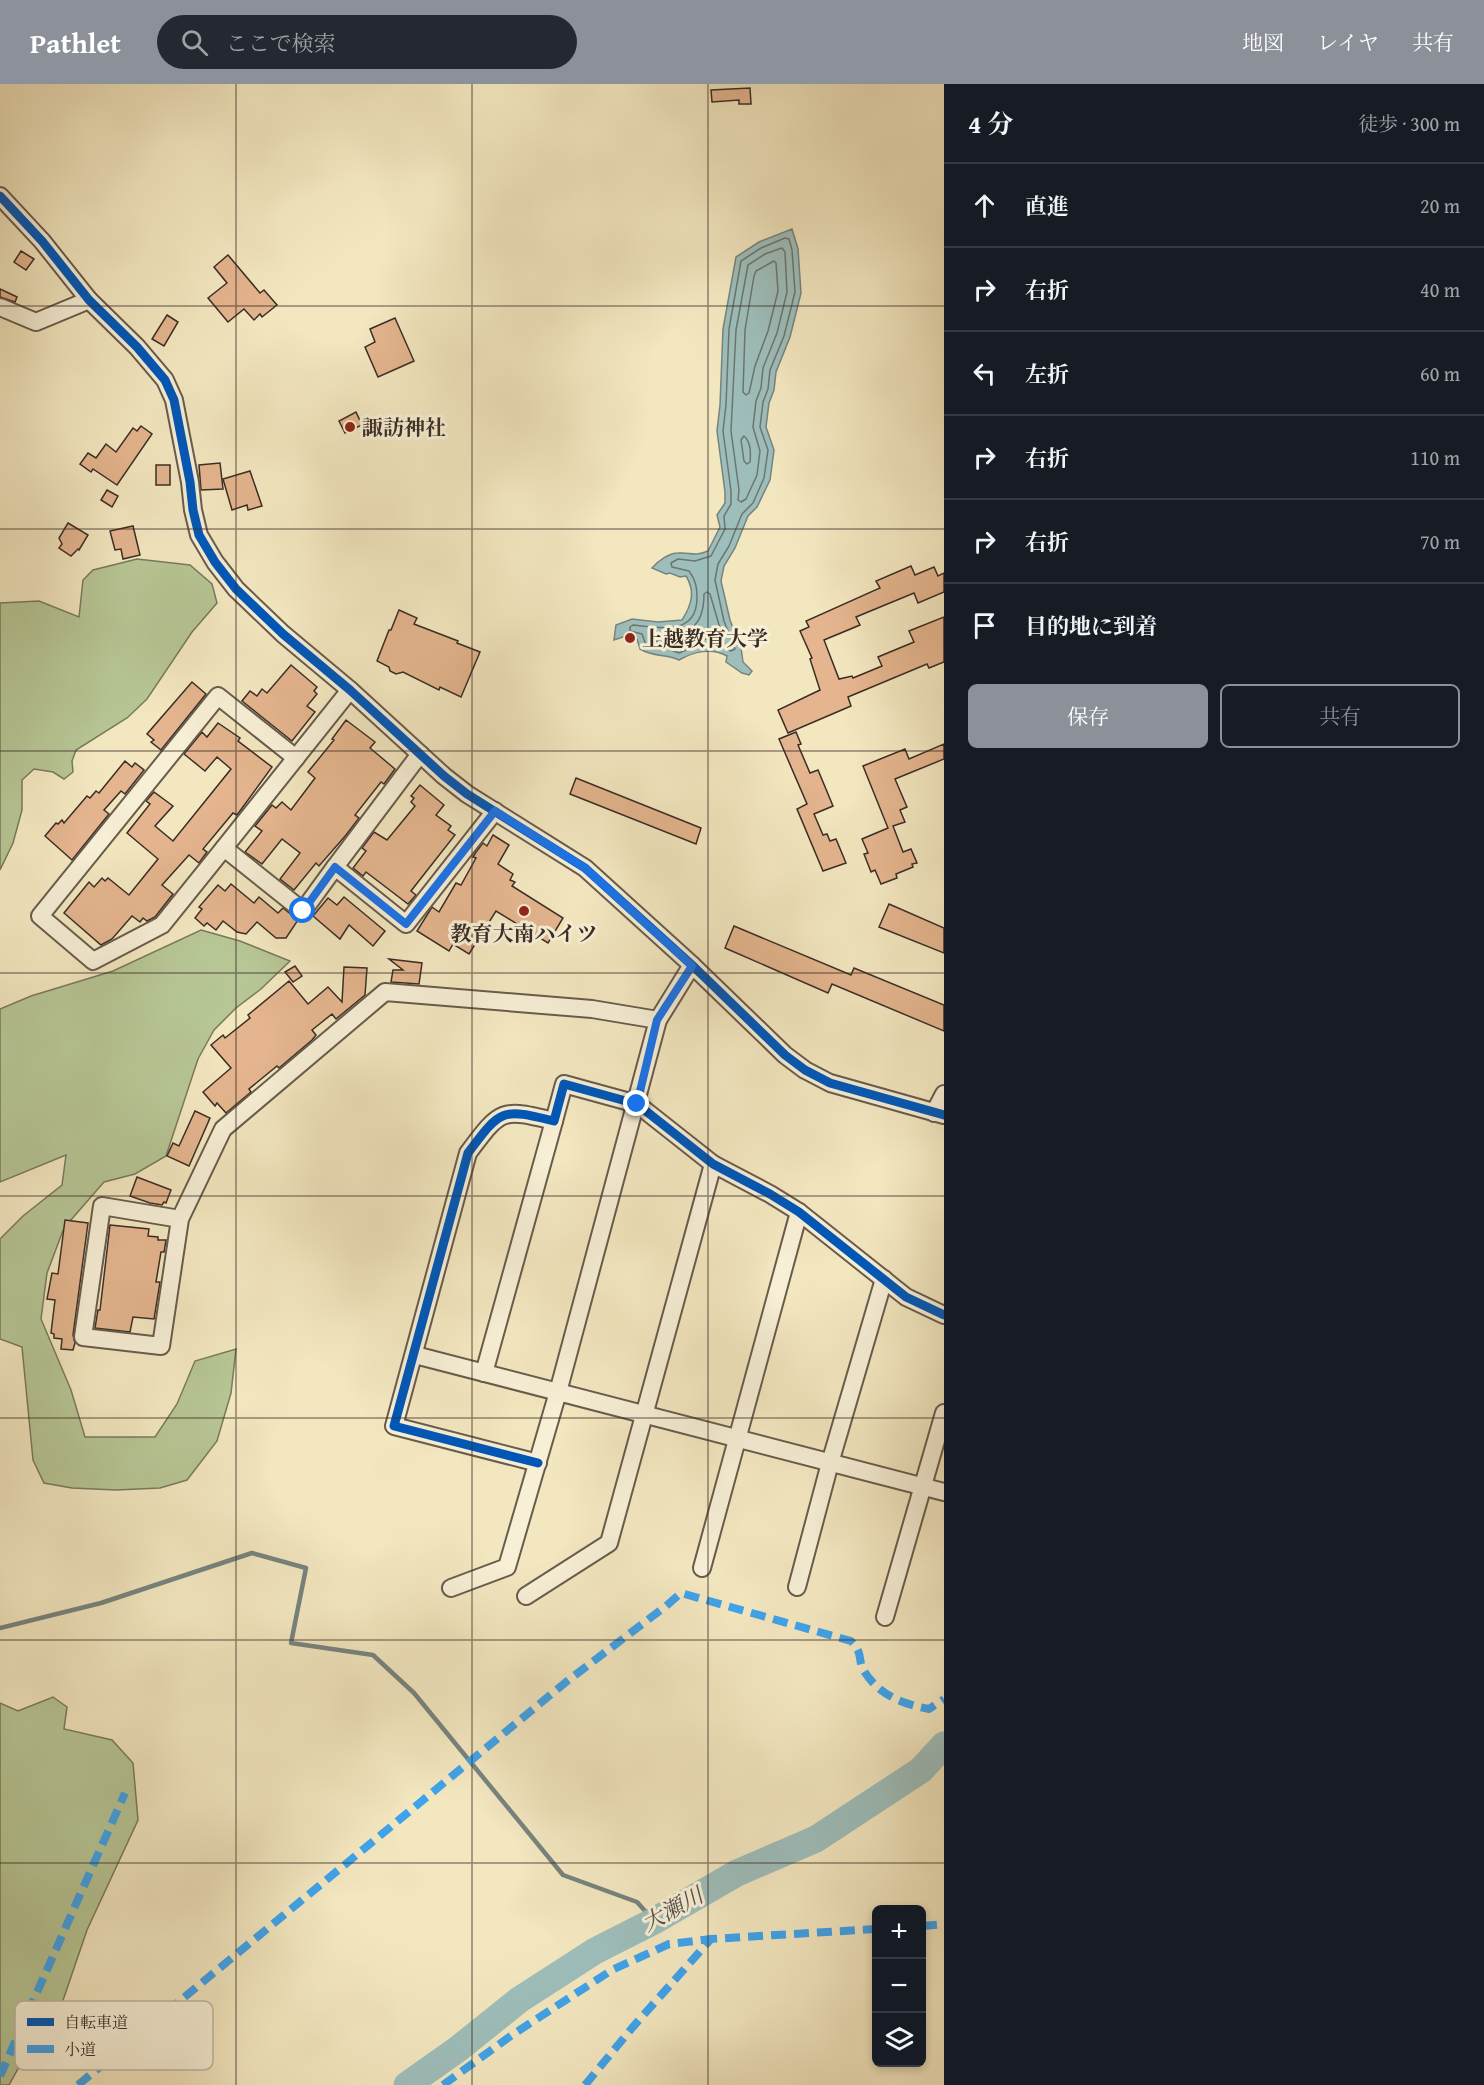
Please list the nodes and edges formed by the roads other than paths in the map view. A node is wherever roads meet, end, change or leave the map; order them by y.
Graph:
1 (0, 196) edge
2 (89, 300) junction
3 (0, 307) edge
4 (350, 690) junction
5 (420, 754) junction
6 (296, 758) junction
7 (495, 811) junction
8 (224, 848) junction
9 (335, 867) junction
10 (692, 966) junction
11 (657, 1020) junction
12 (944, 1094) edge
13 (637, 1104) junction
14 (939, 1114) edge
15 (554, 1121) junction
16 (713, 1164) junction
17 (799, 1212) junction
18 (180, 1219) junction
19 (884, 1279) junction
20 (944, 1315) edge
21 (415, 1355) junction
22 (484, 1373) junction
23 (558, 1392) junction
24 (944, 1413) edge
25 (645, 1414) junction
26 (737, 1438) junction
27 (538, 1463) junction
28 (830, 1463) junction
29 (922, 1487) junction
30 (944, 1492) edge
31 (702, 1568) dead end
32 (797, 1587) dead end
33 (451, 1588) dead end
34 (526, 1596) dead end
35 (885, 1617) dead end

1 - 2 street
2 - 3 street
2 - 4 street
4 - 5 street
4 - 6 street
5 - 7 street
5 - 9 street
6 - 8 street
6 - 8 street
7 - 9 street
7 - 10 street
8 - 9 street
10 - 11 street
10 - 14 street
11 - 13 street
11 - 18 street
12 - 14 street
13 - 15 street
13 - 16 street
13 - 23 street
15 - 21 street
15 - 22 street
16 - 17 street
16 - 25 street
17 - 19 street
17 - 26 street
18 - 18 street
19 - 20 street
19 - 28 street
21 - 22 street
21 - 27 street
22 - 23 street
23 - 25 street
23 - 27 street
24 - 29 street
25 - 26 street
25 - 34 street
26 - 28 street
26 - 31 street
27 - 33 street
28 - 29 street
28 - 32 street
29 - 30 street
29 - 35 street

